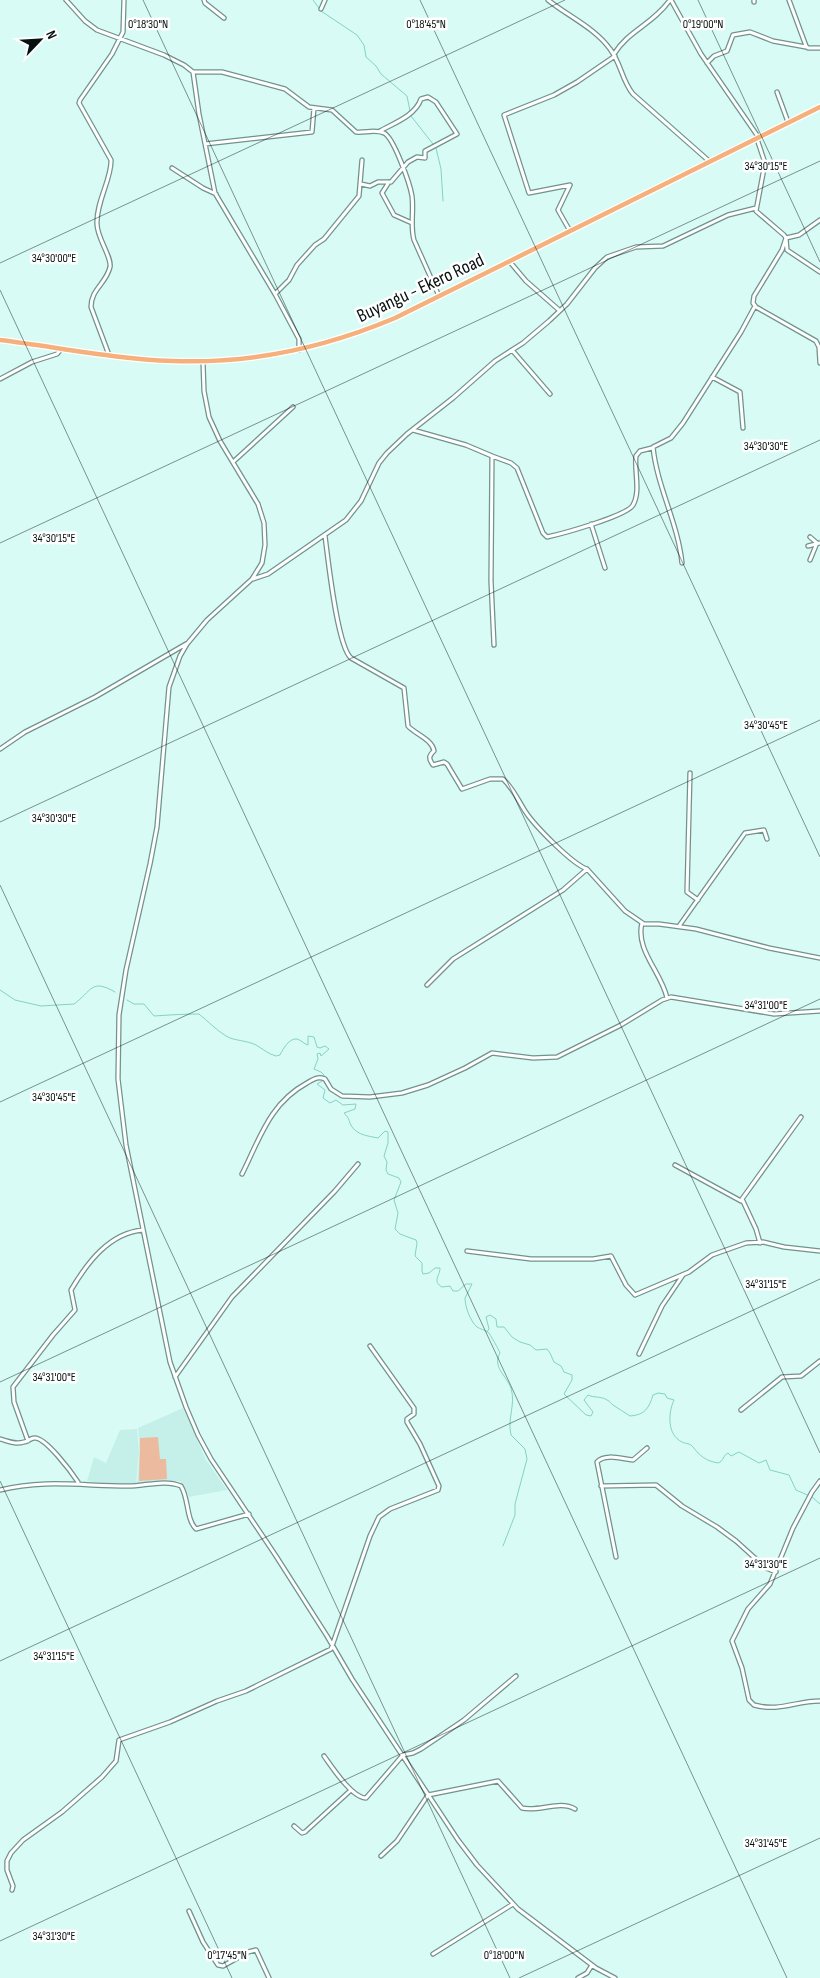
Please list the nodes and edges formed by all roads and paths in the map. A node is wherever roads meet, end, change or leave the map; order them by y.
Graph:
1 (66, 0) edge
2 (124, 0) edge
3 (204, 0) edge
4 (325, 0) edge
5 (548, 0) edge
6 (670, 0) edge
7 (790, 0) edge
8 (321, 9) dead end
9 (224, 18) dead end
10 (120, 37) junction
11 (806, 47) junction
12 (820, 48) edge
13 (614, 55) junction
14 (707, 63) junction
15 (193, 72) junction
16 (777, 92) dead end
17 (820, 107) edge
18 (314, 108) junction
19 (788, 123) junction
20 (379, 131) junction
21 (758, 139) junction
22 (205, 144) junction
23 (362, 160) dead end
24 (709, 162) junction
25 (402, 166) junction
26 (172, 168) dead end
27 (389, 182) junction
28 (361, 184) junction
29 (216, 194) junction
30 (756, 208) junction
31 (820, 220) edge
32 (412, 223) junction
33 (570, 231) junction
34 (786, 238) junction
35 (510, 262) junction
36 (820, 272) edge
37 (275, 294) junction
38 (439, 296) junction
39 (755, 306) junction
40 (559, 310) junction
41 (0, 340) edge
42 (60, 349) junction
43 (299, 350) junction
44 (512, 350) junction
45 (110, 355) junction
46 (203, 362) junction
47 (820, 363) edge
48 (712, 377) junction
49 (0, 379) edge
50 (550, 394) dead end
51 (293, 407) dead end
52 (743, 428) dead end
53 (413, 429) junction
54 (652, 448) junction
55 (492, 456) junction
56 (233, 462) junction
57 (590, 524) junction
58 (325, 536) junction
59 (810, 537) dead end
60 (819, 543) edge
61 (808, 546) dead end
62 (810, 560) dead end
63 (682, 563) dead end
64 (605, 568) dead end
65 (252, 579) junction
66 (187, 644) junction
67 (494, 645) dead end
68 (0, 749) edge
69 (690, 773) dead end
70 (767, 839) dead end
71 (587, 869) junction
72 (698, 900) junction
73 (642, 923) junction
74 (679, 926) junction
75 (820, 958) edge
76 (427, 985) dead end
77 (667, 998) junction
78 (820, 1011) edge
79 (801, 1117) dead end
80 (358, 1164) dead end
81 (675, 1165) dead end
82 (242, 1174) dead end
83 (742, 1202) junction
84 (143, 1230) junction
85 (760, 1242) junction
86 (466, 1251) dead end
87 (820, 1251) edge
88 (684, 1274) junction
89 (370, 1346) dead end
90 (639, 1354) dead end
91 (820, 1361) edge
92 (175, 1378) junction
93 (741, 1410) dead end
94 (0, 1439) edge
95 (28, 1441) junction
96 (647, 1448) dead end
97 (820, 1481) edge
98 (78, 1483) junction
99 (601, 1486) junction
100 (0, 1490) edge
101 (248, 1514) junction
102 (616, 1556) dead end
103 (776, 1572) junction
104 (334, 1646) junction
105 (516, 1676) dead end
106 (820, 1701) edge
107 (403, 1755) junction
108 (324, 1756) dead end
109 (351, 1790) junction
110 (428, 1795) junction
111 (575, 1809) dead end
112 (294, 1826) dead end
113 (382, 1856) dead end
114 (12, 1890) dead end
115 (513, 1904) junction
116 (189, 1910) dead end
117 (433, 1954) dead end
118 (592, 1965) junction
119 (269, 1978) edge
120 (578, 1978) edge
121 (615, 1978) edge

1 - 10 street
2 - 10 street
3 - 9 street
4 - 8 street
5 - 13 street
6 - 13 street
6 - 14 street
7 - 11 street
10 - 15 street
10 - 45 street
11 - 12 street
11 - 14 street
13 - 24 street
13 - 33 street
14 - 21 street
15 - 18 street
15 - 22 street
16 - 19 street
17 - 19 main road, Buyangu - Ekero Road
18 - 20 street
18 - 22 street
19 - 21 main road, Buyangu - Ekero Road
20 - 25 street
20 - 25 street
21 - 24 main road, Buyangu - Ekero Road
21 - 30 street
22 - 29 street
23 - 28 street
24 - 33 main road, Buyangu - Ekero Road
25 - 27 street
25 - 32 street
26 - 29 street
27 - 28 street
27 - 32 street
28 - 37 street
29 - 37 street
30 - 34 street
30 - 40 street
31 - 34 street
32 - 38 street
33 - 35 main road, Buyangu - Ekero Road
34 - 36 street
34 - 39 street
35 - 38 main road, Buyangu - Ekero Road
35 - 40 street
37 - 43 street
38 - 43 main road, Buyangu - Ekero Road
39 - 47 street
39 - 48 street
40 - 44 street
41 - 42 main road, Buyangu - Ekero Road
42 - 45 main road, Buyangu - Ekero Road
42 - 49 street
43 - 46 main road, Buyangu - Ekero Road
44 - 50 street
44 - 53 street
45 - 46 main road, Buyangu - Ekero Road
46 - 56 street
48 - 52 street
48 - 54 street
51 - 56 street
53 - 55 street
53 - 58 street
54 - 57 street
54 - 63 street
55 - 57 street
55 - 67 street
56 - 65 street
57 - 64 street
58 - 65 street
58 - 71 street
59 - 60 street
60 - 61 street
60 - 62 street
65 - 66 street
66 - 68 street
66 - 84 street
69 - 72 street
70 - 72 street
71 - 73 street
71 - 76 street
72 - 74 street
73 - 74 street
73 - 77 street
74 - 75 street
77 - 78 street
77 - 82 street
79 - 83 street
80 - 92 street
81 - 83 street
83 - 85 street
84 - 92 street
84 - 95 street
85 - 87 street
85 - 88 street
86 - 88 street
88 - 90 street
89 - 104 street
91 - 93 street
92 - 101 street
94 - 95 street
95 - 98 street
96 - 99 street
97 - 103 street
98 - 100 street
98 - 101 street
99 - 102 street
99 - 103 street
101 - 104 street
103 - 106 street
104 - 107 street
104 - 114 street
105 - 107 street
107 - 109 street
107 - 110 street
108 - 109 street
109 - 112 street
110 - 111 street
110 - 113 street
110 - 115 street
115 - 117 street
115 - 118 street
116 - 119 street
118 - 120 street
118 - 121 street

